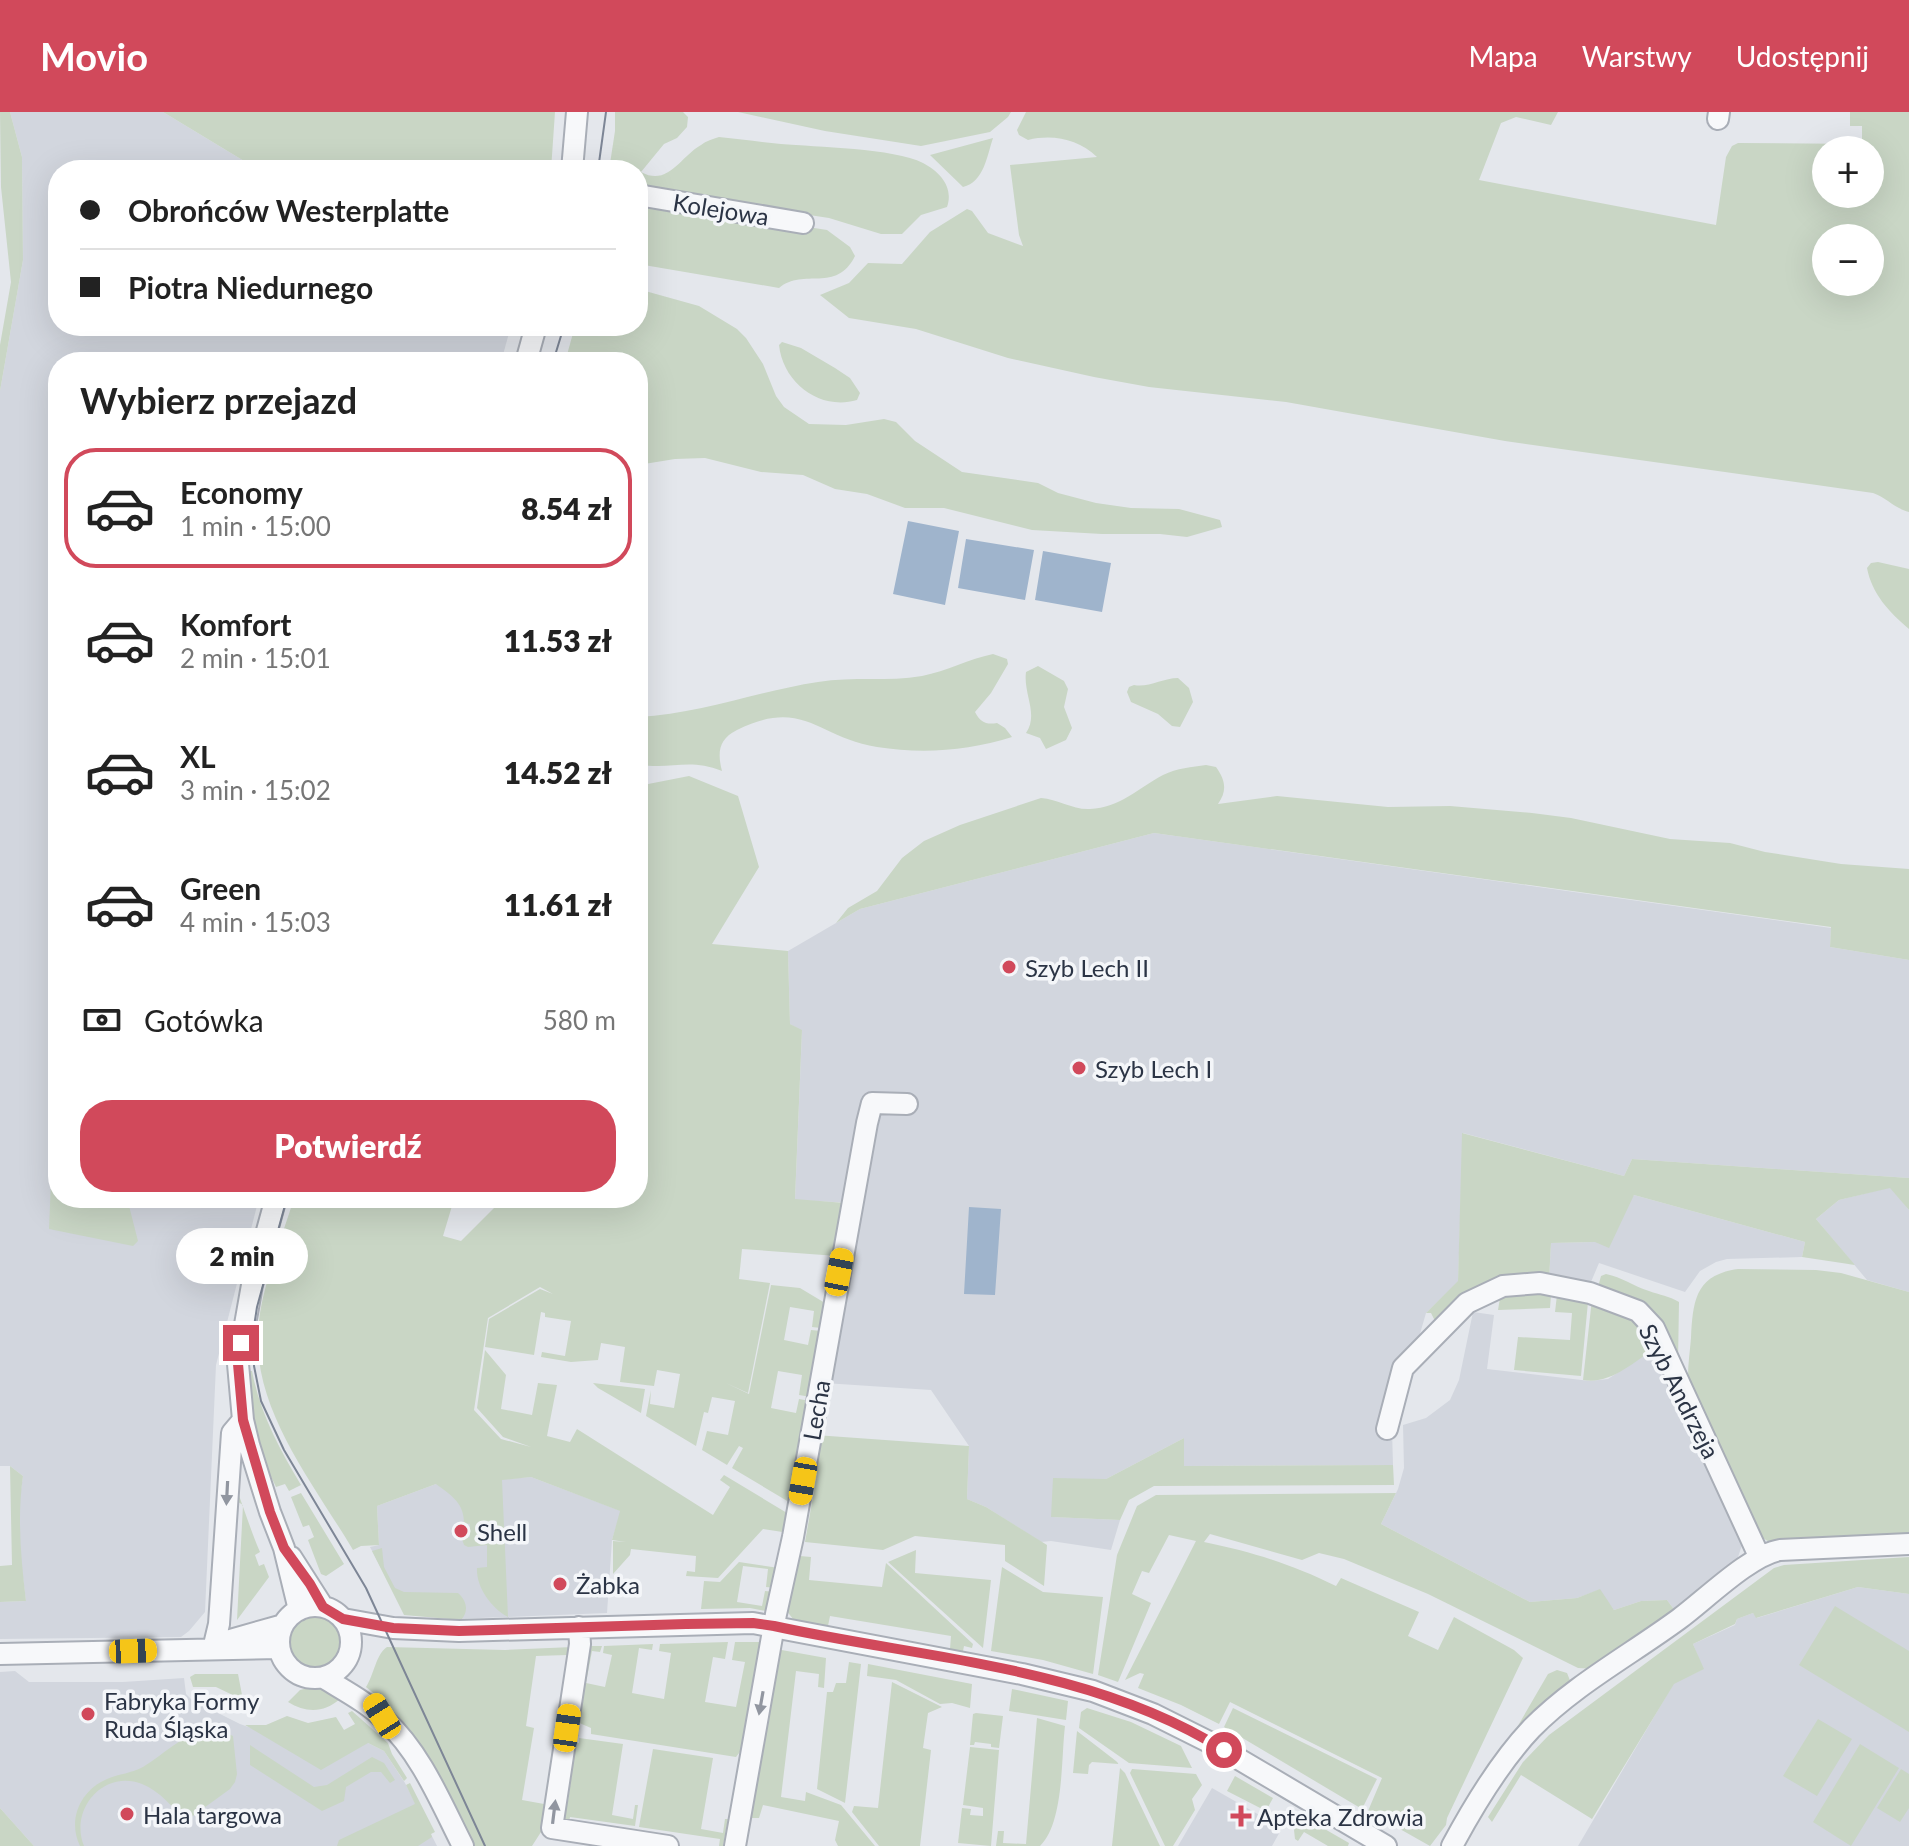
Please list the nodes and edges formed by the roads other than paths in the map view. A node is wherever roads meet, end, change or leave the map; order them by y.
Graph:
1 (577, 112) edge
2 (573, 160) edge
3 (648, 197) edge
4 (803, 223) dead end
5 (907, 1104) dead end
6 (273, 1208) edge
7 (243, 1420) junction
8 (1387, 1429) dead end
9 (1909, 1544) edge
10 (284, 1548) junction
11 (1759, 1556) junction
12 (323, 1607) junction
13 (299, 1610) junction
14 (343, 1619) junction
15 (283, 1625) junction
16 (774, 1626) junction
17 (579, 1627) junction
18 (407, 1629) junction
19 (351, 1639) junction
20 (208, 1647) junction
21 (279, 1648) junction
22 (0, 1654) edge
23 (343, 1665) junction
24 (324, 1678) junction
25 (382, 1716) junction
26 (738, 1836) edge
27 (463, 1846) edge
28 (668, 1846) edge
29 (1386, 1846) edge
30 (1452, 1846) edge

1 - 2 street
3 - 4 street, Kolejowa
5 - 16 street, Lecha
6 - 7 street
7 - 10 street
7 -> 20 street
8 - 11 street, Szyb Andrzeja
9 - 11 street
10 - 12 street
10 - 13 street
11 - 30 street
12 - 13 street
12 - 14 street
13 - 15 street
14 - 18 street
14 - 19 street
15 - 20 street
15 - 21 street
16 - 17 street
16 -> 26 street, Lecha
16 - 29 street
17 - 18 street
28 -> 17 street
18 - 19 street
19 - 23 street
20 - 21 street
20 - 22 street
21 - 24 street
23 - 24 street
23 - 25 street
24 - 25 street
25 - 27 street

